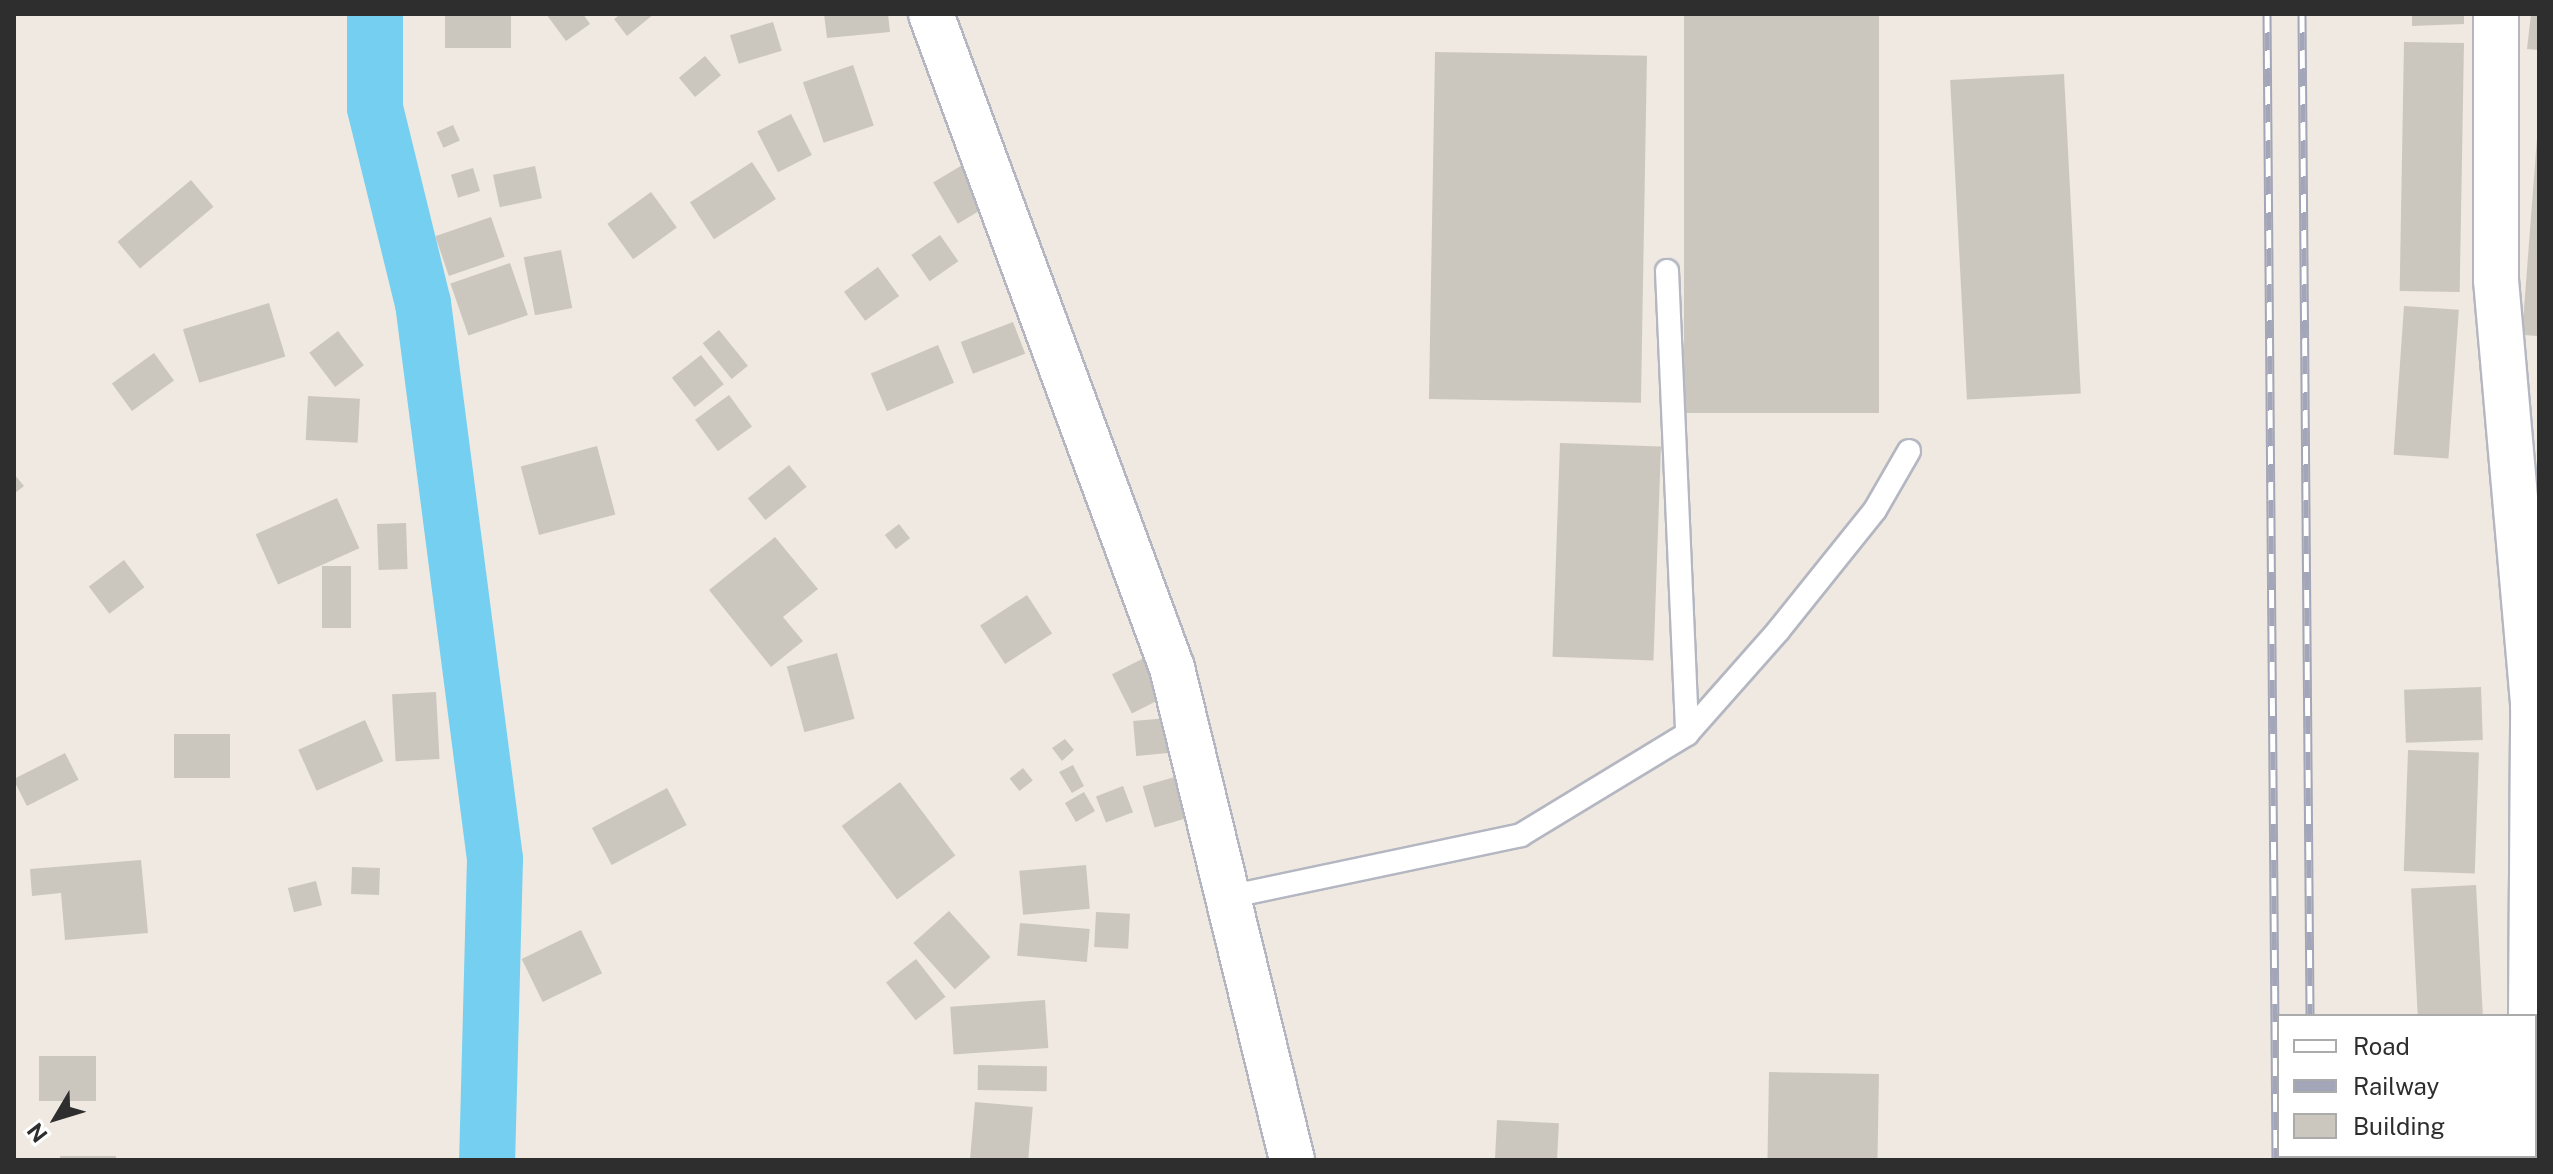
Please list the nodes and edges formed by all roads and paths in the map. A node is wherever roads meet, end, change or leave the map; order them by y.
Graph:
1 (931, 14) edge
2 (2496, 14) edge
3 (1667, 271) dead end
4 (1909, 451) dead end
5 (2536, 704) edge
6 (1687, 734) junction
7 (1228, 897) junction
8 (2531, 1014) edge
9 (1292, 1160) edge

1 - 7 main road
2 - 5 main road
3 - 6 lane
4 - 6 lane
5 - 8 main road
6 - 7 lane
7 - 9 main road

